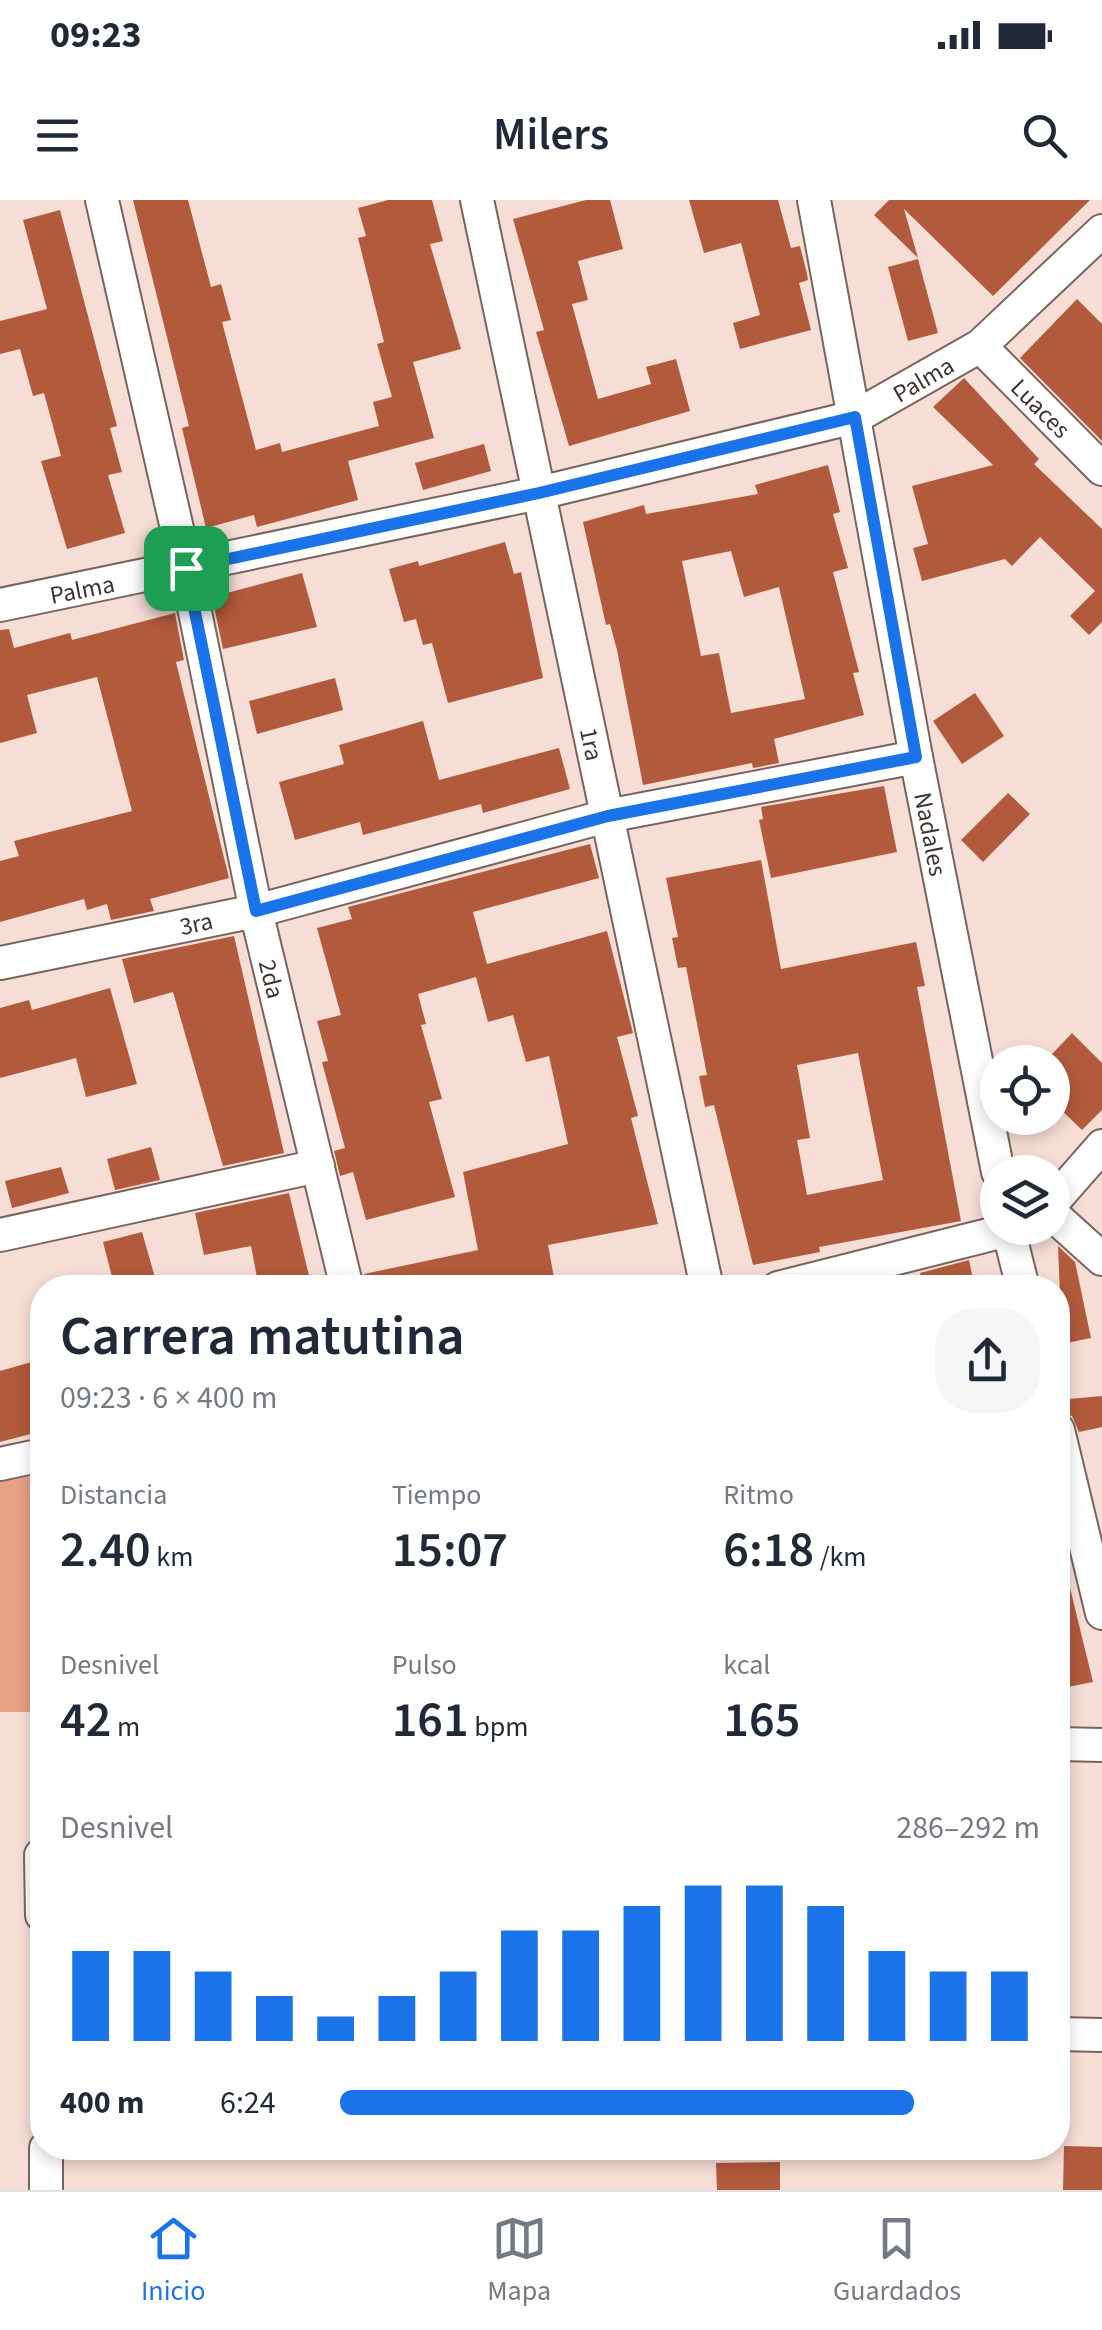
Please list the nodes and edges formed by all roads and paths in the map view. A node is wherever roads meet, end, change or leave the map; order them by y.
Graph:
1 (102, 200) edge
2 (477, 200) edge
3 (814, 200) edge
4 (1102, 231) edge
5 (980, 346) junction
6 (855, 417) junction
7 (1102, 469) edge
8 (539, 493) junction
9 (186, 568) junction
10 (0, 606) edge
11 (916, 757) junction
12 (608, 816) junction
13 (256, 911) junction
14 (0, 964) edge
15 (1102, 1146) edge
16 (995, 1155) edge
17 (318, 1166) junction
18 (1070, 1182) edge
19 (1070, 1230) edge
20 (0, 1235) edge
21 (980, 1237) edge
22 (1014, 1245) edge
23 (1102, 1259) edge
24 (344, 1275) edge
25 (704, 1275) edge
26 (829, 1275) edge
27 (1020, 1275) edge
28 (30, 1458) edge
29 (0, 1464) edge
30 (1070, 1480) edge
31 (1102, 1613) edge
32 (1070, 1744) edge
33 (1102, 1744) edge
34 (1070, 2034) edge
35 (1102, 2035) edge
36 (46, 2160) edge
37 (46, 2190) edge

1 - 9 street, 2da
2 - 8 street, 1ra
3 - 6 street, Nadales
4 - 5 street, Palma
5 - 6 street, Palma
5 - 7 street, Luaces
6 - 8 street, Palma
6 - 11 street, Nadales
8 - 9 street, Palma
8 - 12 street, 1ra
9 - 10 street, Palma
9 - 13 street, 2da
11 - 12 street, 3ra
11 - 16 street, Nadales
12 - 13 street, 3ra
12 - 25 street, 1ra
13 - 14 street, 3ra
13 - 17 street, 2da
15 - 18 street
17 - 20 street
17 - 24 street, 2da
19 - 23 street
21 - 26 street
22 - 27 street
28 - 29 street
30 - 31 street
32 - 33 street
34 - 35 street
36 - 37 street

